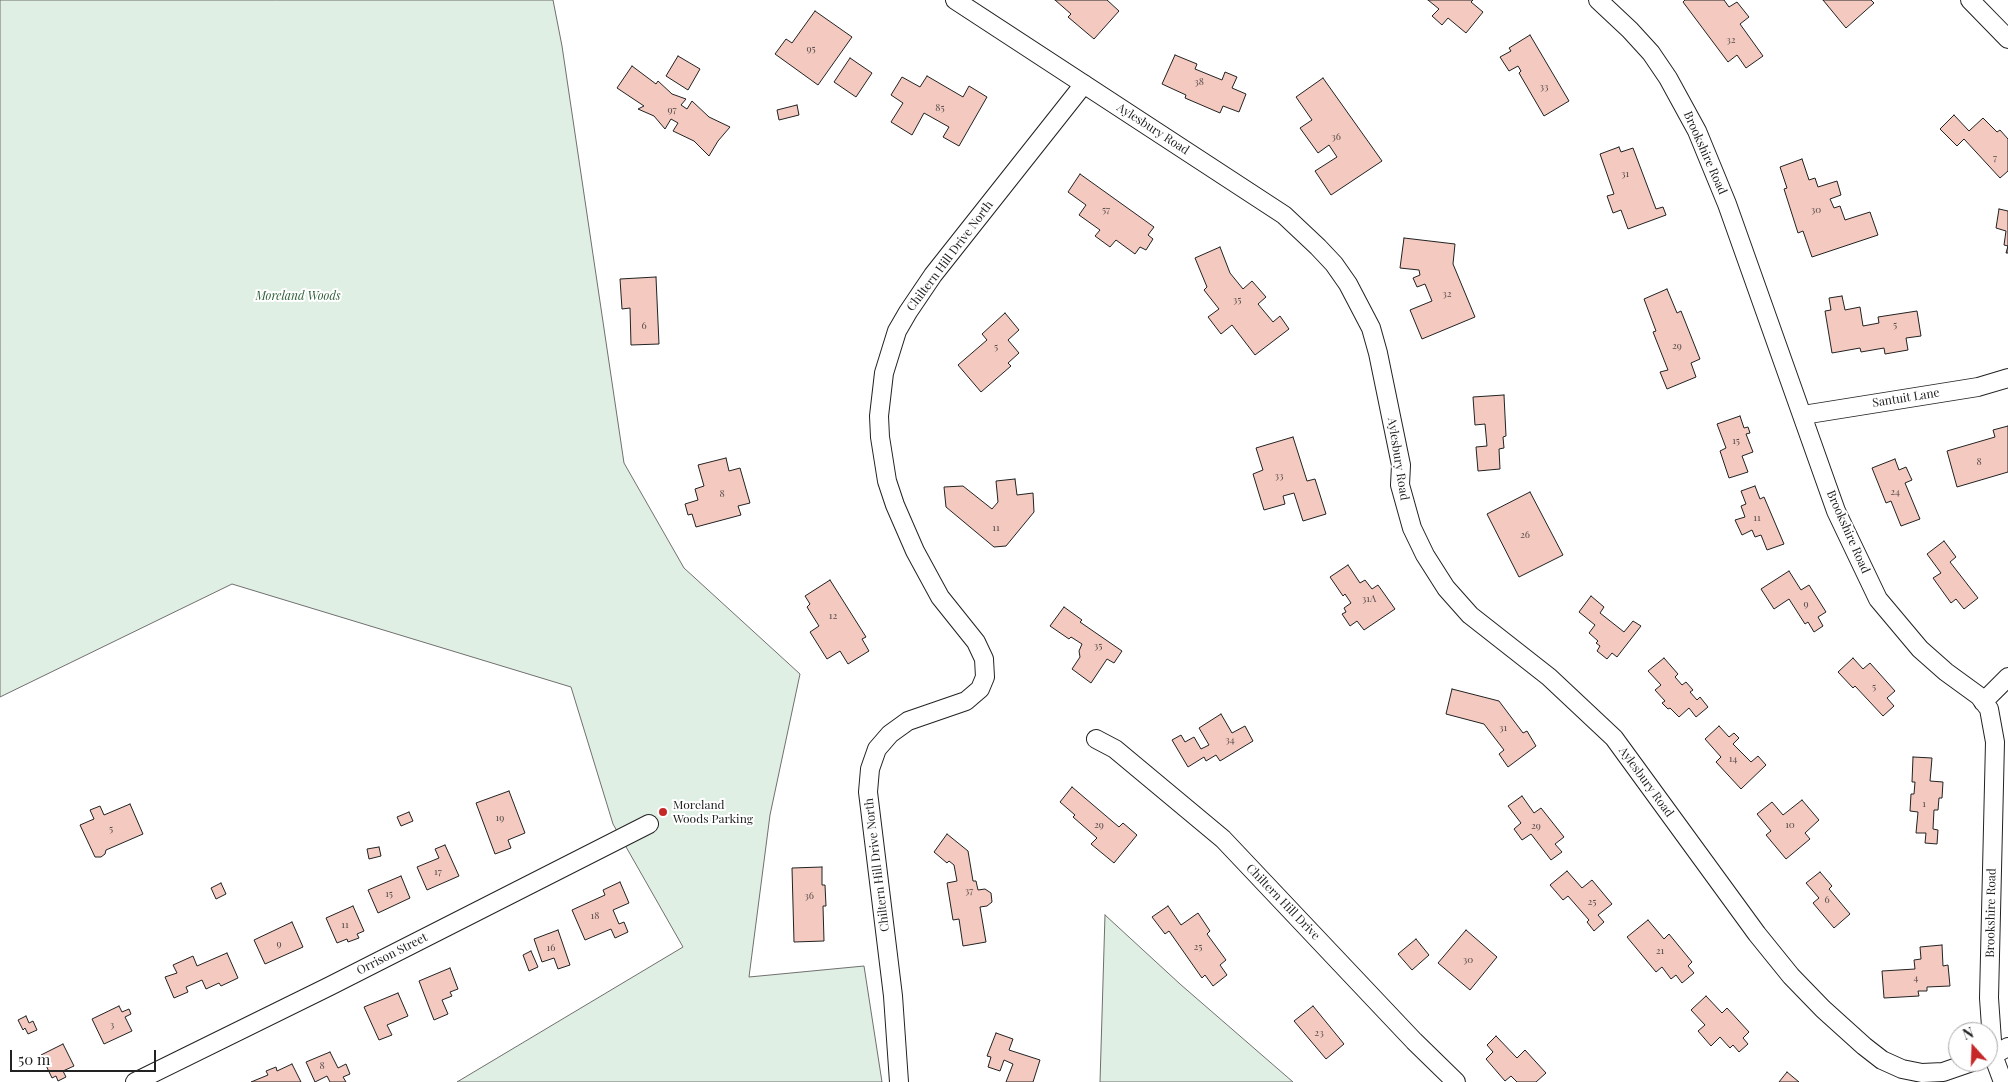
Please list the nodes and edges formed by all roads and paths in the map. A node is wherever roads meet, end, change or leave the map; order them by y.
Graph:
1 (956, 0) edge
2 (1598, 0) edge
3 (1970, 0) edge
4 (2008, 39) edge
5 (1084, 84) junction
6 (2008, 378) edge
7 (1803, 416) junction
8 (2008, 677) edge
9 (1983, 702) junction
10 (1096, 739) dead end
11 (649, 824) dead end
12 (1992, 1022) edge
13 (1998, 1060) edge
14 (1948, 1070) edge
15 (135, 1082) edge
16 (899, 1082) edge
17 (1456, 1082) edge
18 (2004, 1082) edge

1 - 5 street, Aylesbury Road
2 - 7 street, Brookshire Road
3 - 4 street
5 - 14 street, Aylesbury Road
5 - 16 street, Chiltern Hill Drive North
6 - 7 street, Santuit Lane
7 - 9 street, Brookshire Road
8 - 9 street
9 - 12 street, Brookshire Road
10 - 17 street, Chiltern Hill Drive
11 - 15 street, Orrison Street
13 - 18 street

